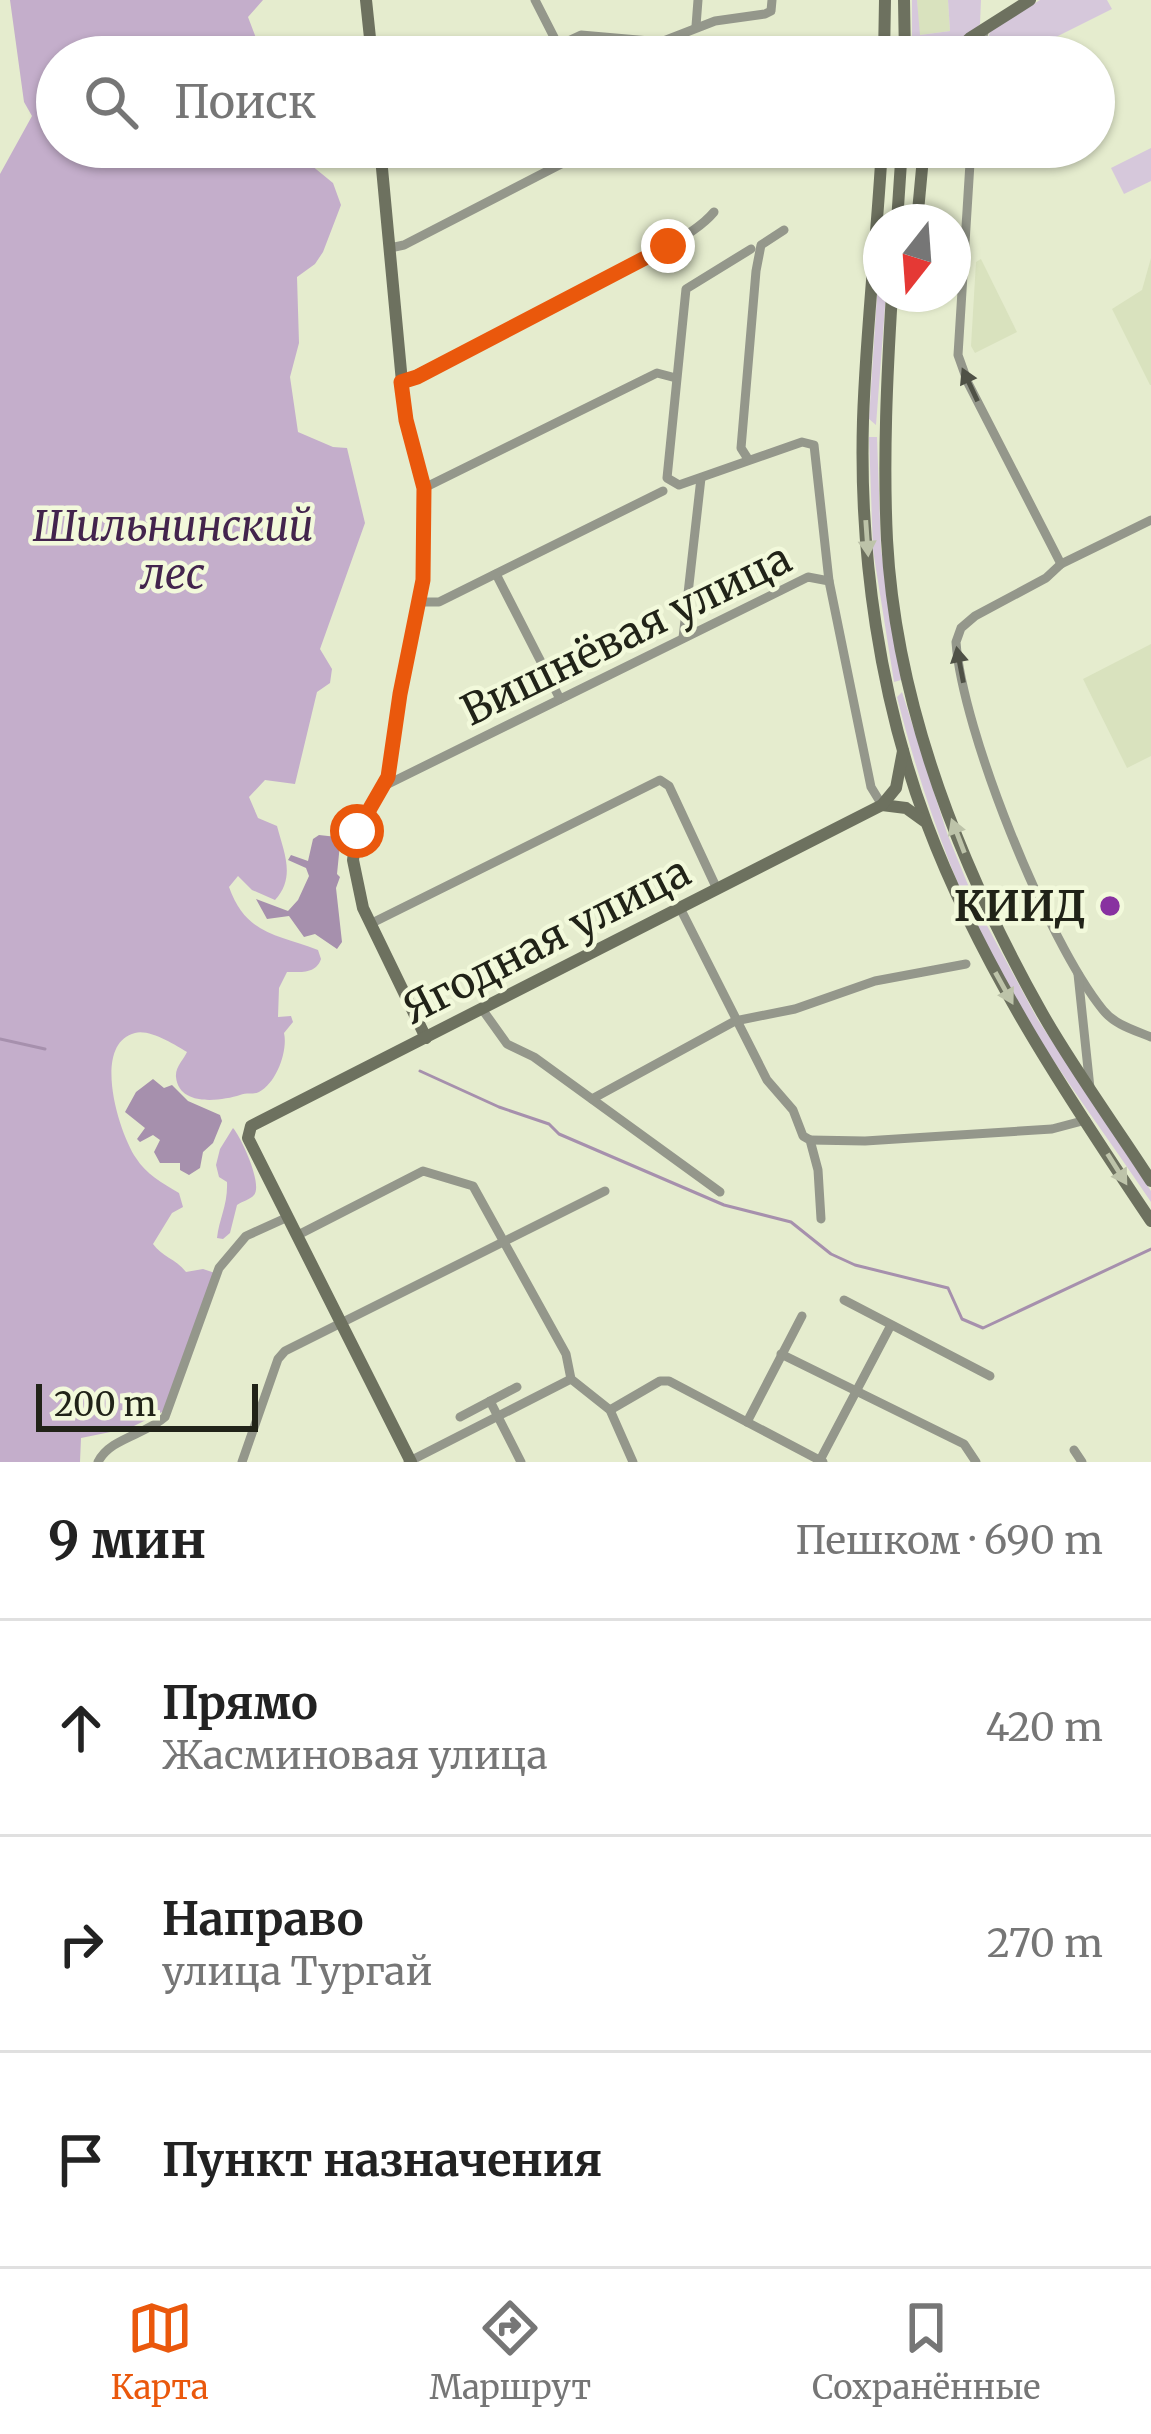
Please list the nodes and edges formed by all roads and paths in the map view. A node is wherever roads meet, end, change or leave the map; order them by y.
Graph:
1 (366, 0) edge
2 (535, 0) edge
3 (698, 0) edge
4 (772, 0) edge
5 (885, 0) edge
6 (904, 0) edge
7 (1024, 1) edge
8 (696, 26) junction
9 (985, 29) junction
10 (370, 36) edge
11 (553, 36) edge
12 (579, 36) edge
13 (612, 36) edge
14 (675, 36) edge
15 (884, 36) edge
16 (905, 36) edge
17 (973, 36) edge
18 (983, 36) edge
19 (382, 168) edge
20 (554, 168) edge
21 (881, 168) edge
22 (901, 168) edge
23 (922, 168) edge
24 (970, 168) edge
25 (898, 204) edge
26 (919, 204) edge
27 (714, 212) dead end
28 (784, 230) dead end
29 (389, 248) junction
30 (751, 249) dead end
31 (891, 312) edge
32 (676, 378) junction
33 (401, 382) junction
34 (863, 422) junction
35 (886, 425) junction
36 (748, 459) junction
37 (700, 478) junction
38 (424, 488) junction
39 (663, 491) dead end
40 (1151, 520) edge
41 (1061, 564) junction
42 (496, 574) junction
43 (829, 581) junction
44 (420, 602) junction
45 (683, 638) junction
46 (912, 697) junction
47 (892, 699) junction
48 (560, 700) junction
49 (903, 751) junction
50 (386, 785) junction
51 (882, 805) junction
52 (927, 824) junction
53 (717, 889) junction
54 (680, 908) junction
55 (370, 924) junction
56 (966, 964) dead end
57 (1077, 969) junction
58 (482, 1009) junction
59 (735, 1021) junction
60 (1151, 1037) edge
61 (426, 1039) junction
62 (1090, 1088) junction
63 (592, 1099) junction
64 (1086, 1120) junction
65 (1119, 1130) junction
66 (810, 1140) junction
67 (1151, 1158) edge
68 (1151, 1181) edge
69 (604, 1191) dead end
70 (720, 1192) dead end
71 (1148, 1214) edge
72 (289, 1217) junction
73 (821, 1219) dead end
74 (298, 1234) junction
75 (502, 1241) junction
76 (844, 1300) dead end
77 (802, 1316) dead end
78 (341, 1323) junction
79 (891, 1325) junction
80 (782, 1354) junction
81 (990, 1376) dead end
82 (571, 1379) junction
83 (517, 1387) dead end
84 (855, 1391) junction
85 (490, 1401) junction
86 (610, 1410) junction
87 (498, 1416) junction
88 (460, 1417) dead end
89 (747, 1422) junction
90 (1074, 1450) dead end
91 (99, 1460) edge
92 (820, 1461) edge
93 (113, 1462) edge
94 (242, 1462) edge
95 (410, 1462) edge
96 (521, 1462) edge
97 (633, 1462) edge
98 (976, 1462) edge
99 (1082, 1462) edge

1 - 10 main road
2 - 11 street
3 - 8 street
4 - 8 street
5 - 15 main road
6 - 16 main road
7 - 9 main road
8 - 14 street
9 - 17 main road
9 - 18 street
12 - 13 street
19 - 29 main road
20 - 29 street
21 - 34 main road
22 - 25 main road
23 - 26 main road
41 -> 24 street
27 - 33 street
28 - 36 street
29 - 33 main road
30 - 32 street
31 - 35 main road
32 - 37 street
32 - 38 street
33 - 38 main road
34 - 35 main road
34 -> 47 main road
35 - 46 main road
36 - 37 street
36 - 43 street
37 - 45 street
38 - 44 main road
39 - 42 street
40 - 41 street
57 -> 41 street
42 - 44 street
42 - 48 street
43 - 45 street, Вишнёвая улица
43 - 51 street
44 - 50 main road
45 - 48 street, Вишнёвая улица
46 - 47 main road
62 -> 46 main road
47 - 49 main road
48 - 50 street, Вишнёвая улица
49 - 51 main road
49 - 52 main road
50 - 55 main road
51 - 52 main road
51 - 53 main road, Ягодная улица
52 -> 64 main road
53 - 54 main road, Ягодная улица
53 - 55 street
54 - 58 main road, Ягодная улица
54 - 59 street
55 - 61 main road
56 - 59 street
57 - 60 street
57 - 62 street
58 - 61 main road, Ягодная улица
58 - 63 street
59 - 63 street
59 - 66 street
61 - 72 main road, Ягодная улица
62 - 65 main road
63 - 70 street
64 - 66 street
64 -> 71 main road
65 - 67 main road
65 - 68 main road
66 - 73 street
69 - 75 street
72 - 74 main road
72 - 91 street
74 - 75 street
74 - 78 main road
75 - 78 street
75 - 82 street
76 - 79 street
77 - 80 street
78 - 94 street
78 - 95 main road
79 - 81 street
79 - 84 street
80 - 84 street
80 - 89 street
82 - 86 street
82 - 87 street
83 - 85 street
84 - 92 street
84 - 98 street
85 - 87 street
85 - 88 street
86 - 89 street
86 - 97 street
87 - 95 street
87 - 96 street
89 - 92 street
90 - 99 street
91 - 93 street

